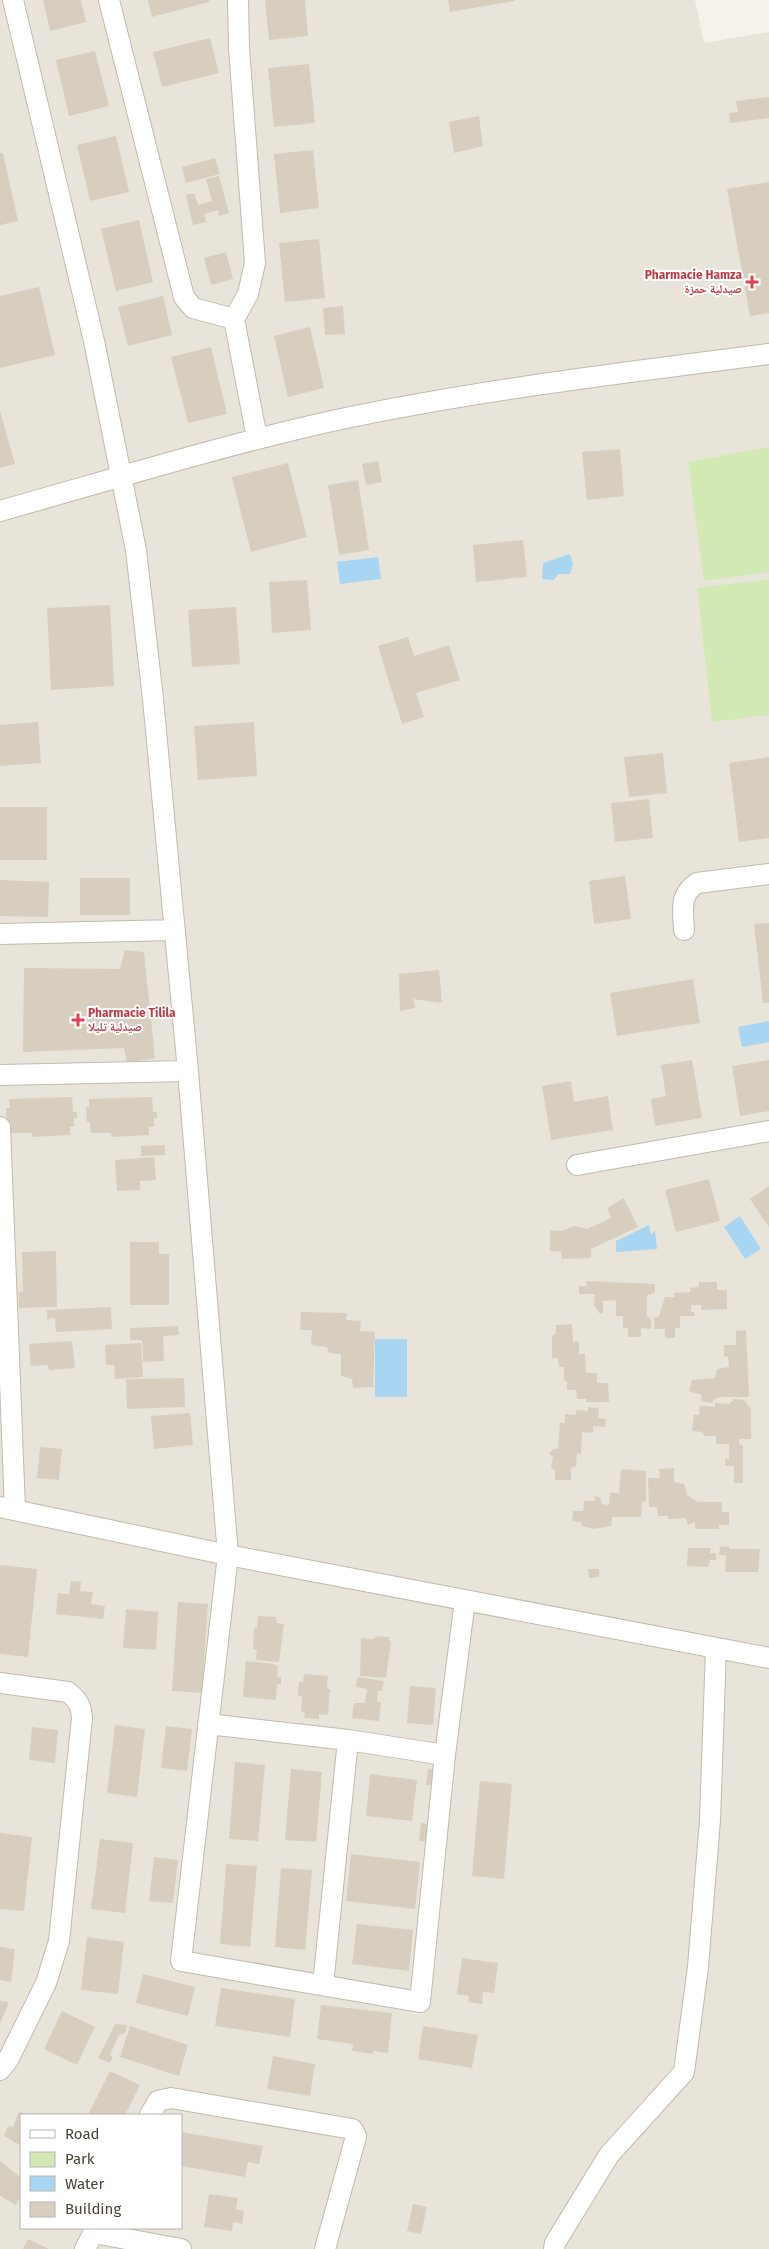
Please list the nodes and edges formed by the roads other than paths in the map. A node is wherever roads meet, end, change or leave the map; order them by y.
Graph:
1 (13, 0) edge
2 (109, 0) edge
3 (238, 0) edge
4 (234, 319) junction
5 (769, 354) edge
6 (257, 438) junction
7 (122, 477) junction
8 (0, 511) edge
9 (769, 874) edge
10 (175, 930) junction
11 (684, 930) dead end
12 (0, 934) edge
13 (188, 1071) junction
14 (0, 1075) edge
15 (0, 1127) edge
16 (769, 1131) edge
17 (577, 1165) dead end
18 (8, 1508) edge
19 (228, 1555) junction
20 (465, 1600) junction
21 (716, 1648) junction
22 (769, 1658) edge
23 (0, 1683) edge
24 (208, 1724) junction
25 (348, 1740) junction
26 (445, 1754) junction
27 (322, 1985) junction
28 (0, 2070) edge
29 (151, 2114) edge
30 (92, 2237) edge
31 (181, 2249) edge
32 (326, 2249) edge
33 (554, 2249) edge

1 - 7 street
2 - 4 street
3 - 4 street
4 - 6 street
5 - 6 street
6 - 7 street
7 - 8 street
7 - 10 street
9 - 11 street
10 - 12 street
10 - 13 street
13 - 14 street
13 - 19 street
15 - 18 street
16 - 17 street
18 - 19 street
19 - 20 street
19 - 24 street
20 - 21 street
20 - 26 street
21 - 22 street
21 - 33 street
23 - 28 street
24 - 25 street
24 - 27 street
25 - 26 street
25 - 27 street
26 - 27 street
29 - 32 street
30 - 31 street

